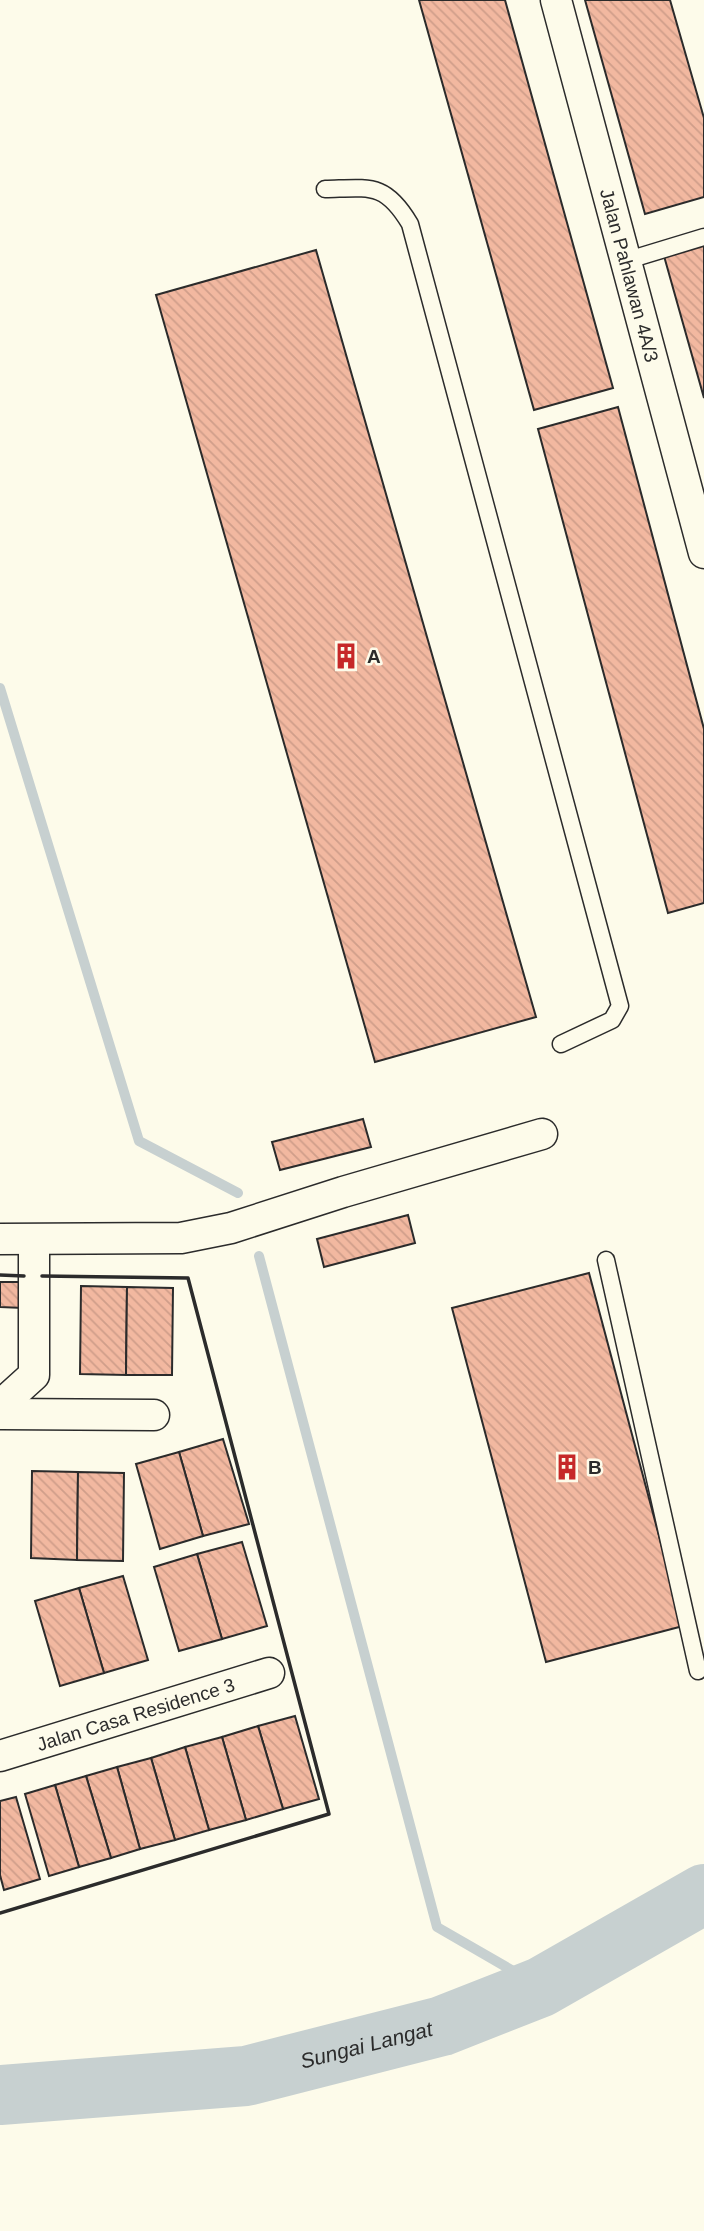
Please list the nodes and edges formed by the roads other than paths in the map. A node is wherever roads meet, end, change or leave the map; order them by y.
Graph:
1 (556, 0) edge
2 (325, 189) dead end
3 (704, 237) edge
4 (625, 261) junction
5 (703, 541) edge
6 (561, 1044) dead end
7 (542, 1134) dead end
8 (0, 1239) edge
9 (34, 1240) junction
10 (606, 1260) dead end
11 (1, 1409) edge
12 (154, 1415) dead end
13 (698, 1671) dead end
14 (270, 1673) dead end
15 (0, 1756) edge

1 - 4 street, Jalan Pahlawan 4A/3
2 - 6 lane
3 - 4 lane
4 - 5 street, Jalan Pahlawan 4A/3
7 - 9 street
8 - 9 street
9 - 11 street
10 - 13 lane
11 - 12 street
14 - 15 street, Jalan Casa Residence 3

